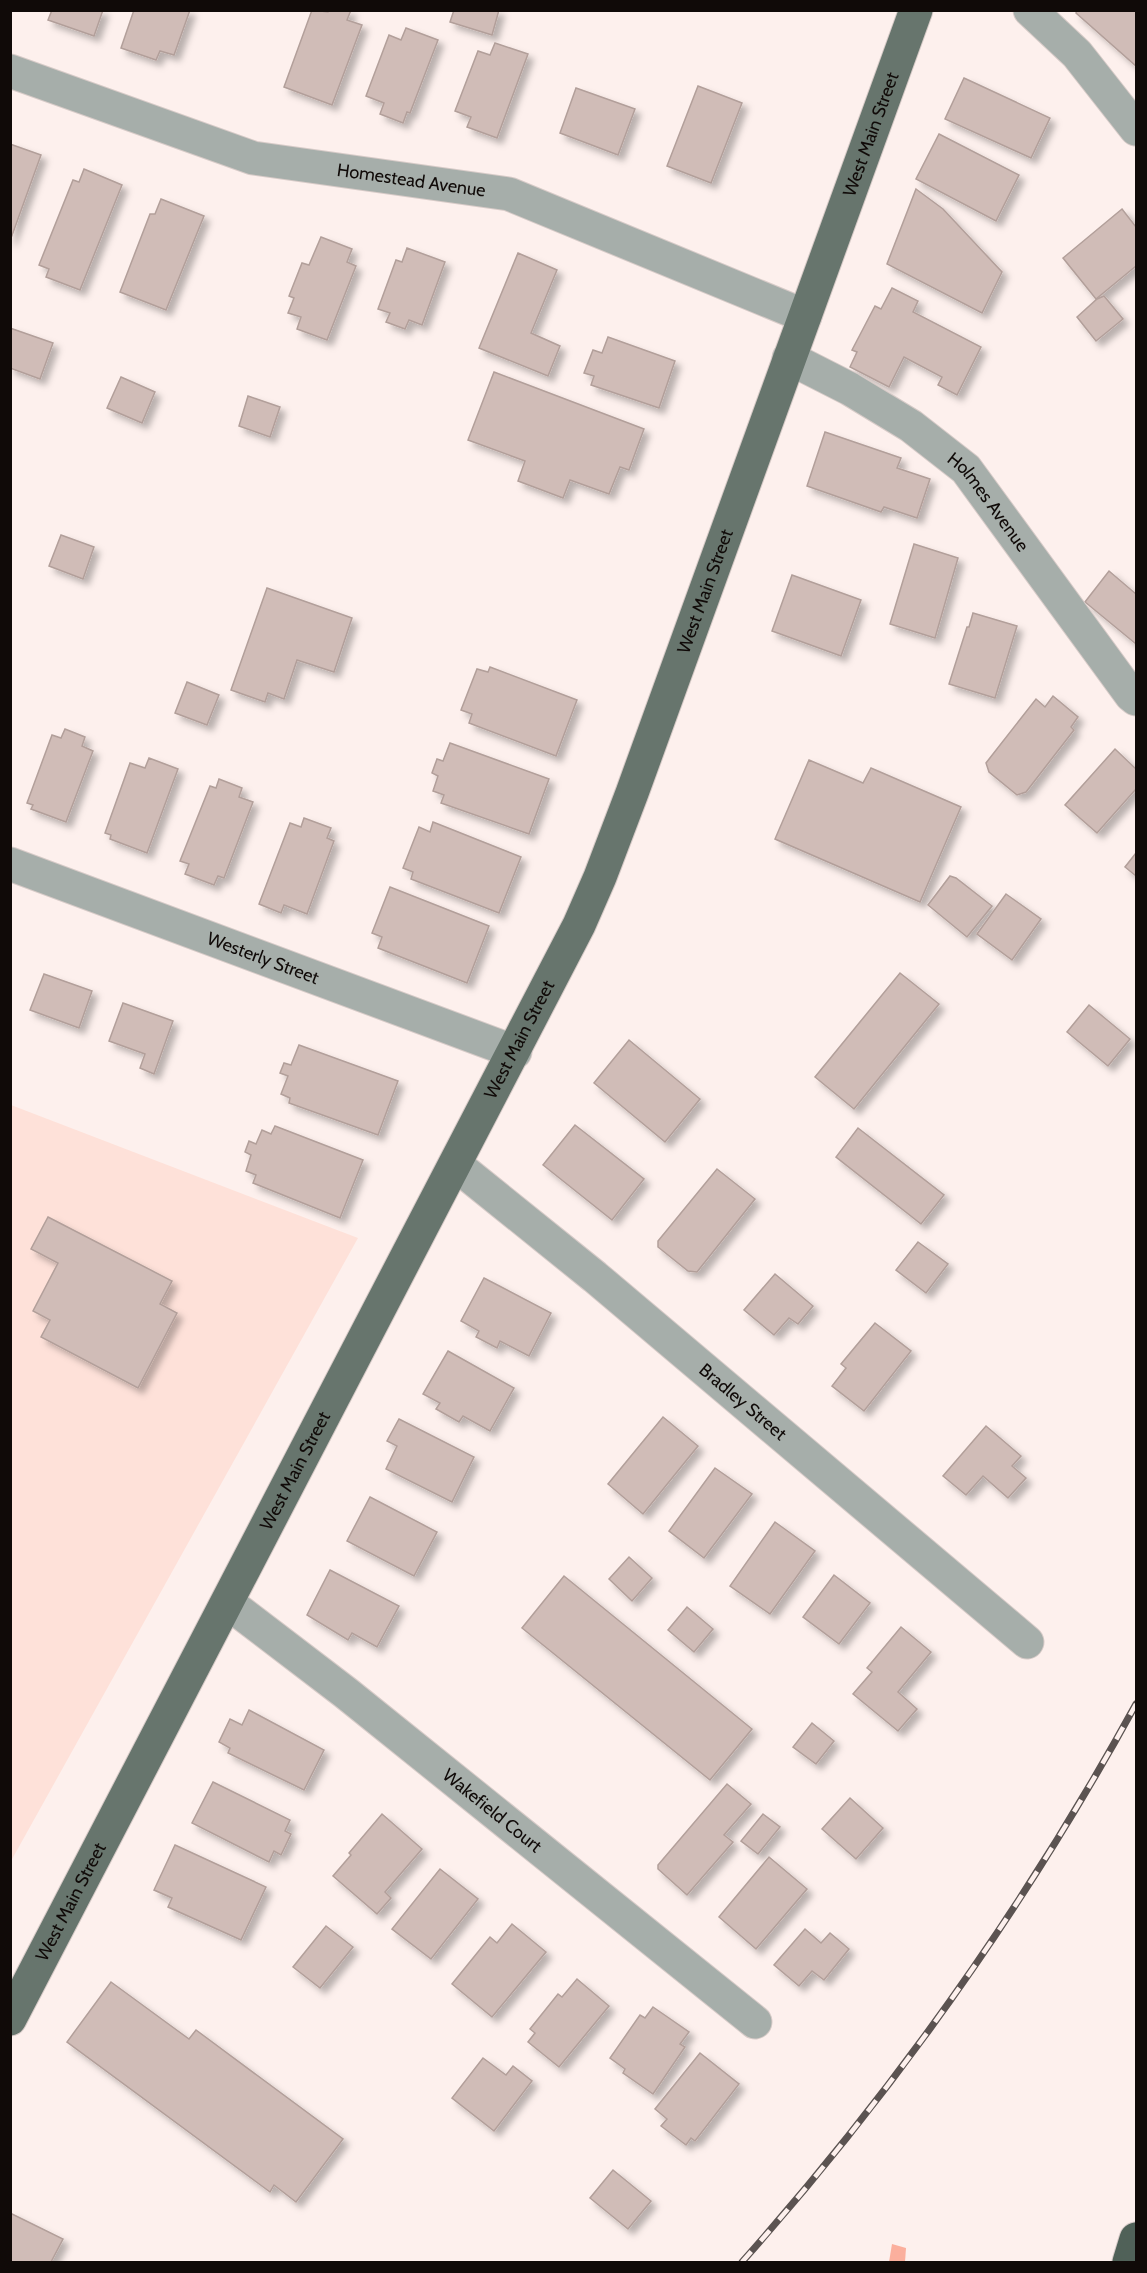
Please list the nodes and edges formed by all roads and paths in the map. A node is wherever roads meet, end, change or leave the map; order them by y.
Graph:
1 (916, 10) edge
2 (1030, 10) edge
3 (10, 71) edge
4 (1137, 129) edge
5 (805, 316) junction
6 (789, 358) junction
7 (1137, 699) edge
8 (10, 864) edge
9 (514, 1052) junction
10 (456, 1165) junction
11 (228, 1603) junction
12 (1027, 1642) dead end
13 (10, 2019) edge
14 (755, 2022) dead end
15 (1137, 2239) edge
16 (1129, 2262) edge

1 - 5 main road, West Main Street
2 - 4 street
3 - 5 street, Homestead Avenue
5 - 6 main road, West Main Street
6 - 7 street, Holmes Avenue
6 - 9 main road, West Main Street
8 - 9 street, Westerly Street
9 - 10 main road, West Main Street
10 - 11 main road, West Main Street
10 - 12 street, Bradley Street
11 - 13 main road, West Main Street
11 - 14 street, Wakefield Court
15 - 16 highway

